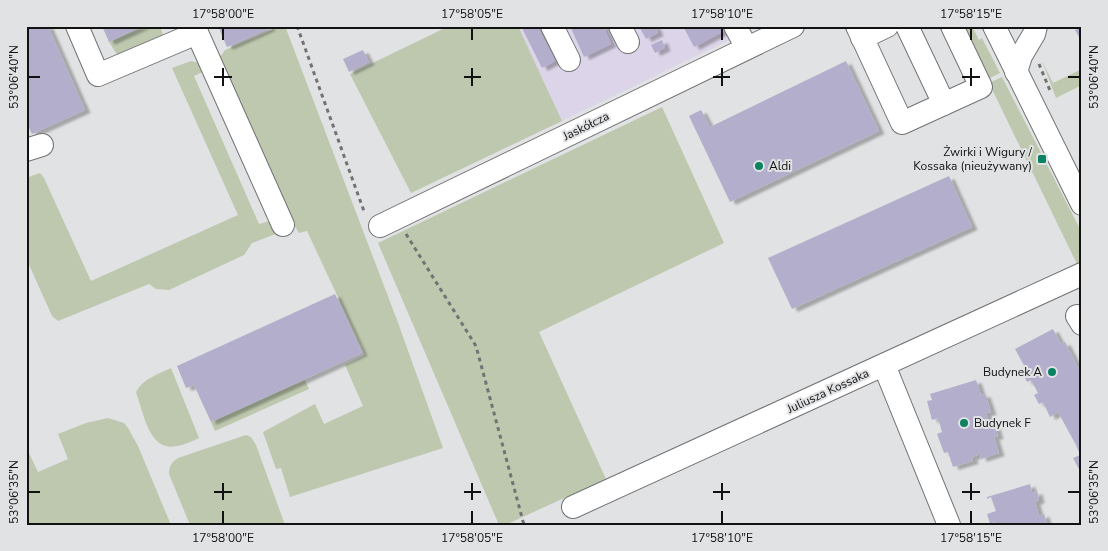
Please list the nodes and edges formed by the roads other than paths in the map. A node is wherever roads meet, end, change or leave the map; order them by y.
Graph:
1 (77, 26) edge
2 (552, 26) edge
3 (735, 26) edge
4 (792, 26) edge
5 (888, 26) edge
6 (907, 26) edge
7 (952, 26) edge
8 (994, 26) edge
9 (1036, 26) edge
10 (195, 29) edge
11 (859, 32) edge
12 (747, 48) junction
13 (569, 60) dead end
14 (1016, 72) junction
15 (944, 104) junction
16 (1082, 204) edge
17 (388, 222) road end
18 (283, 225) dead end
19 (1082, 274) edge
20 (884, 365) junction
21 (573, 507) dead end
22 (949, 525) edge

1 - 10 street
2 - 13 street
3 - 12 street
4 - 12 street, Jaskółcza
5 - 11 street
6 - 15 street
7 - 15 street
8 - 14 street
9 - 14 street
10 - 18 street
11 - 15 street
12 - 17 street, Jaskółcza
14 - 16 street
19 - 20 street, Juliusza Kossaka
20 - 21 street, Juliusza Kossaka
20 - 22 street

